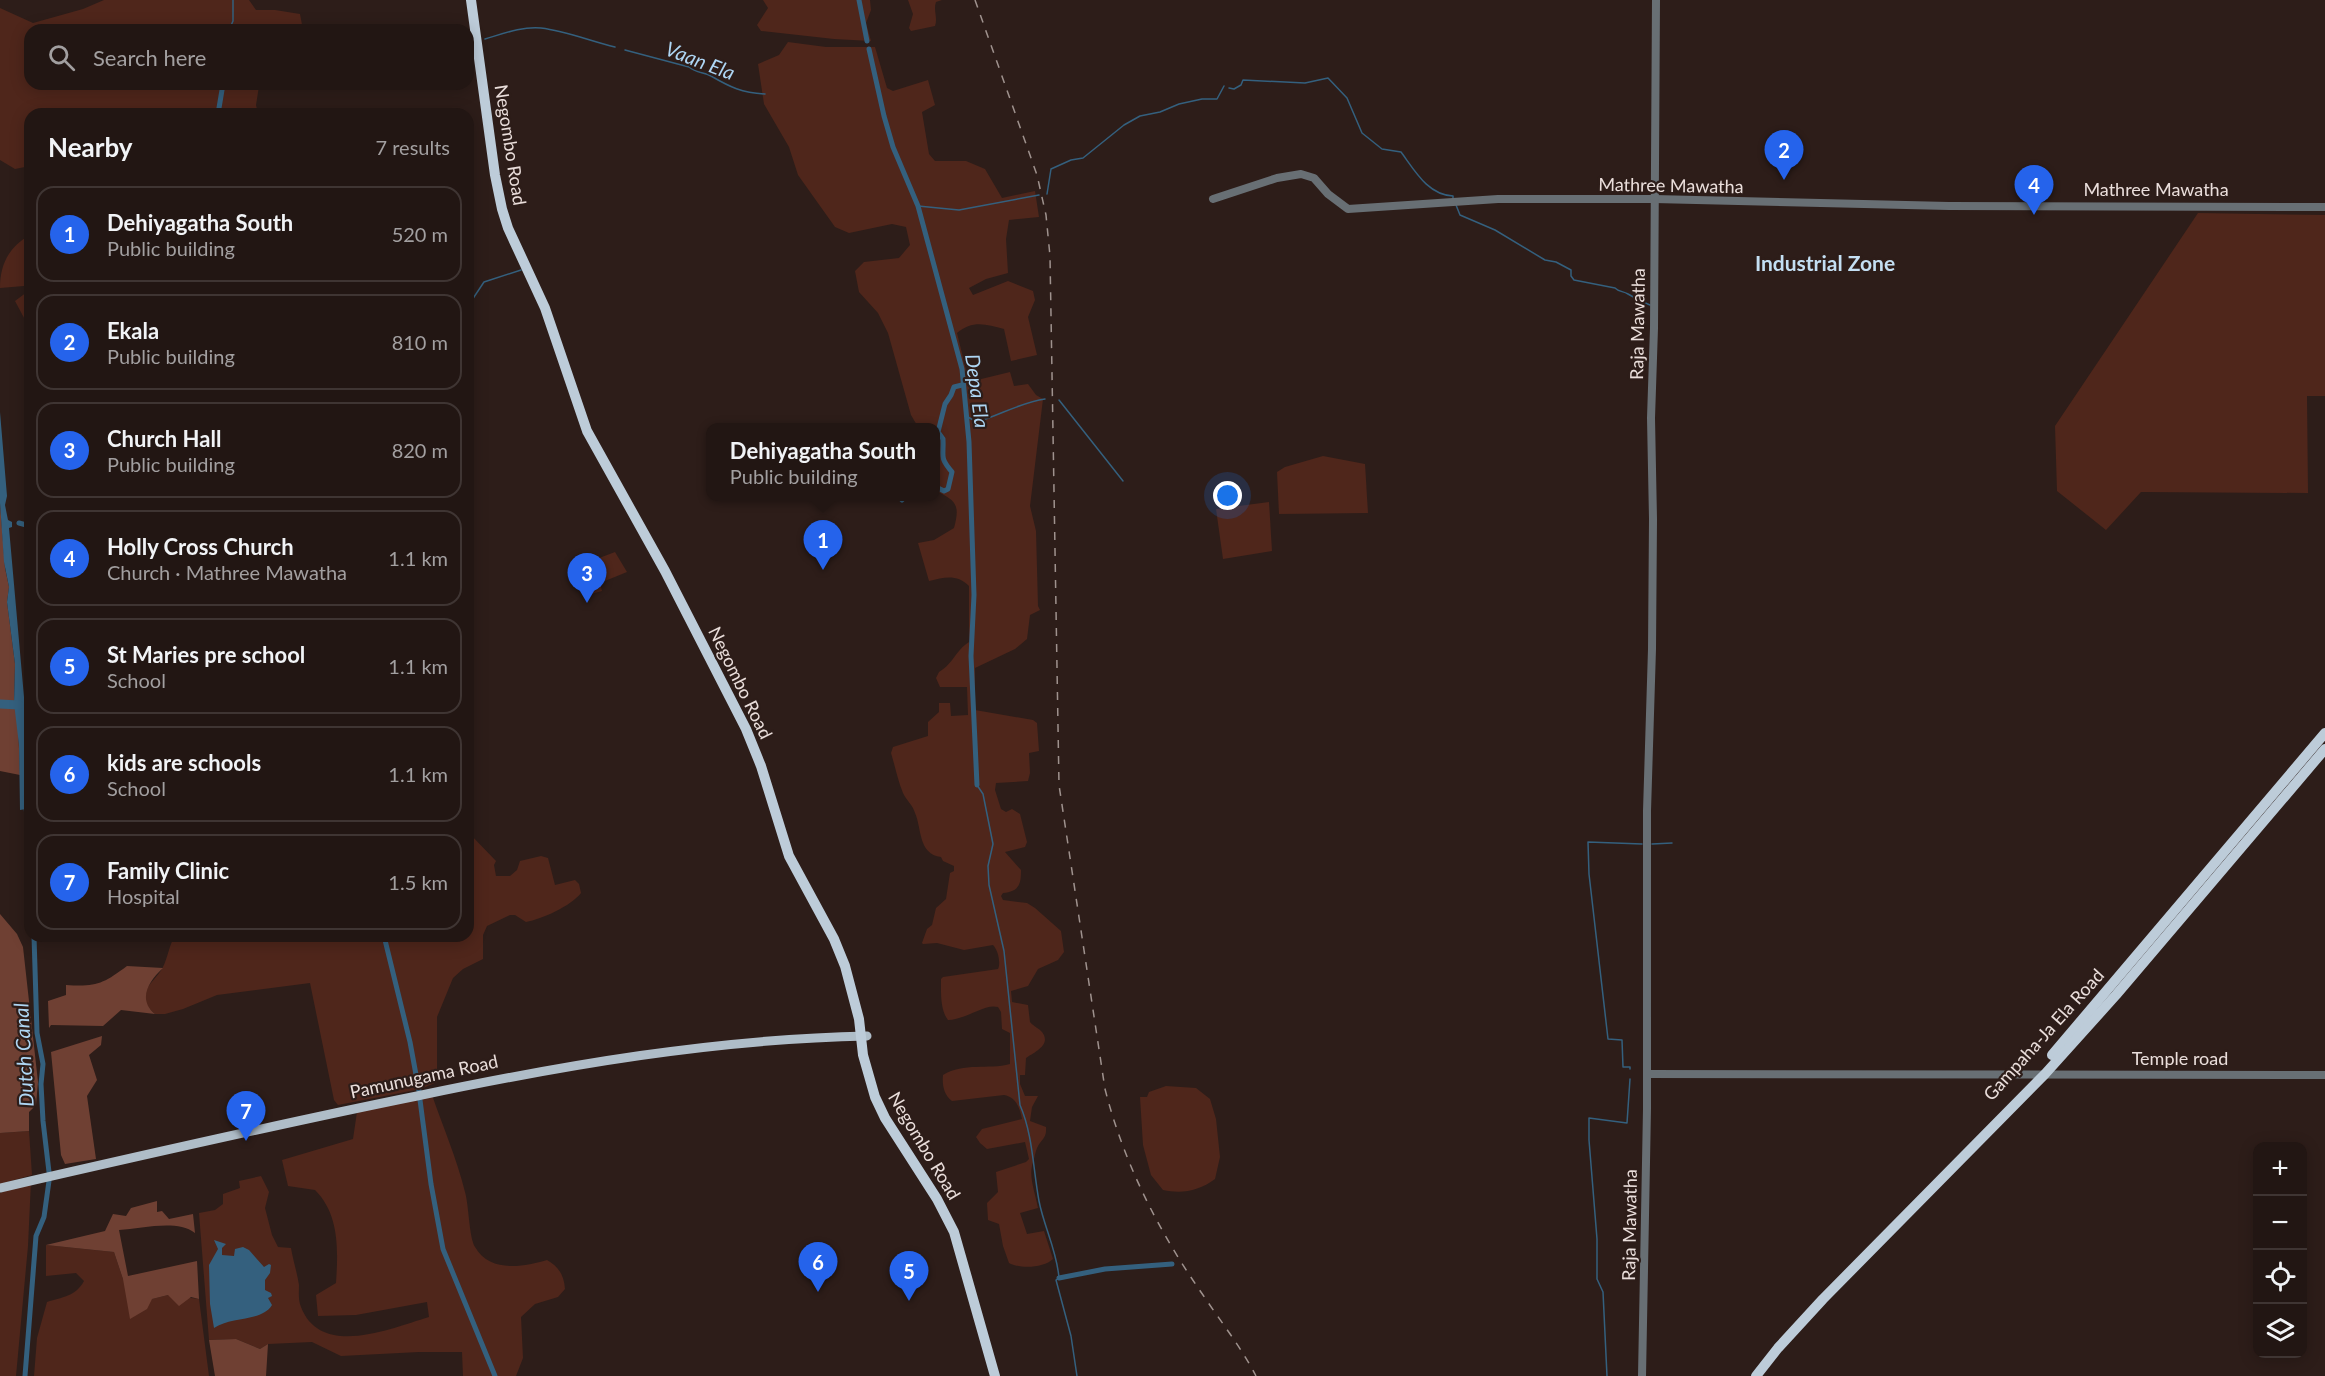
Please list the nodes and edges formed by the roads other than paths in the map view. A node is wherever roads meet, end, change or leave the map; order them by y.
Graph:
1 (471, 0) edge
2 (477, 0) edge
3 (1656, 0) edge
4 (1213, 199) dead end
5 (1654, 199) junction
6 (2325, 207) edge
7 (2325, 734) edge
8 (2325, 749) edge
9 (864, 1036) junction
10 (1647, 1074) junction
11 (2040, 1074) junction
12 (2325, 1075) edge
13 (0, 1188) edge
14 (995, 1376) edge
15 (1001, 1376) edge
16 (1642, 1376) edge
17 (1756, 1376) edge

1 - 9 highway, Negombo Road
2 - 9 highway, Negombo Road
3 - 5 street, Raja Mawatha
4 - 5 street, Mathree Mawatha
5 - 6 street, Mathree Mawatha
5 - 10 street, Raja Mawatha
7 - 11 highway, Gampaha-Ja Ela Road
8 - 11 highway, Gampaha-Ja Ela Road
9 - 13 main road, Pamunugama Road
9 - 14 highway, Negombo Road
9 - 15 highway, Negombo Road
10 - 11 street, Temple road
10 - 16 street, Raja Mawatha
11 - 12 street, Temple road
11 - 17 highway, Gampaha-Ja Ela Road

